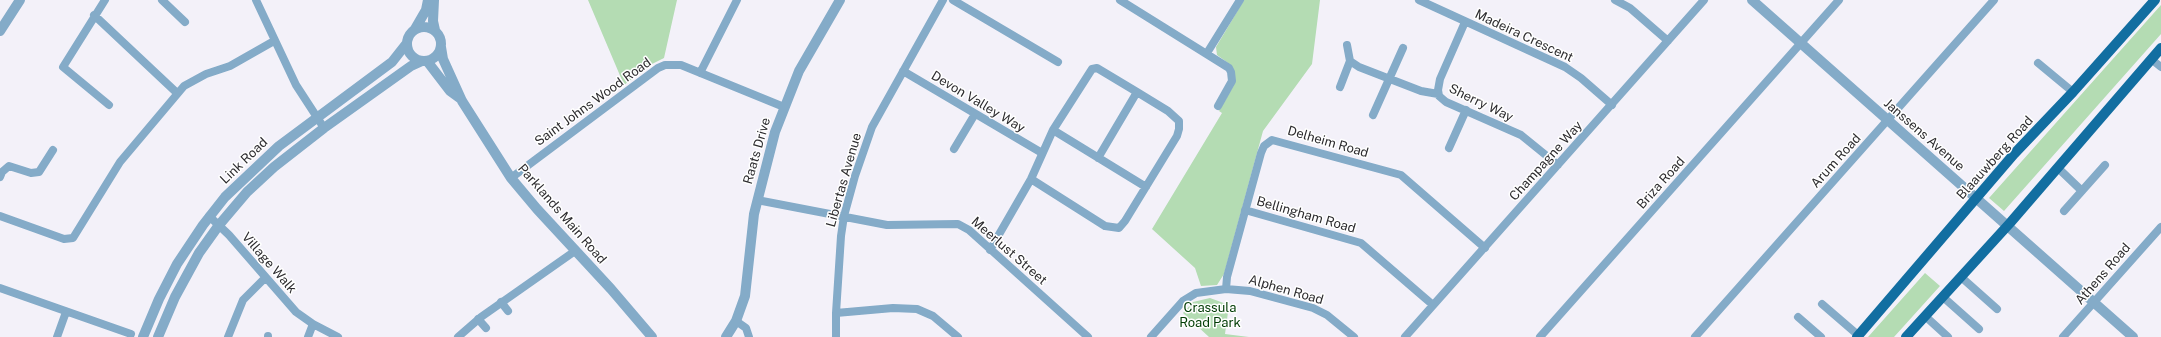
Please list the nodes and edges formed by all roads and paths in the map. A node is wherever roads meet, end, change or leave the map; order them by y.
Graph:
1 (20, 0) edge
2 (105, 0) edge
3 (162, 0) edge
4 (256, 0) edge
5 (428, 0) edge
6 (434, 0) edge
7 (737, 0) edge
8 (840, 0) edge
9 (943, 0) edge
10 (953, 0) edge
11 (1120, 0) edge
12 (1240, 0) edge
13 (1419, 0) edge
14 (1615, 0) edge
15 (1704, 0) edge
16 (1752, 0) edge
17 (1839, 0) edge
18 (1994, 0) edge
19 (2156, 0) edge
20 (94, 15) junction
21 (185, 22) dead end
22 (1466, 22) junction
23 (415, 29) junction
24 (435, 30) junction
25 (0, 31) edge
26 (274, 41) junction
27 (1668, 41) junction
28 (407, 43) junction
29 (1800, 44) junction
30 (1347, 45) dead end
31 (441, 47) junction
32 (1403, 48) dead end
33 (2161, 48) edge
34 (1207, 53) junction
35 (2151, 59) junction
36 (424, 61) junction
37 (1350, 61) junction
38 (1058, 62) dead end
39 (2038, 63) dead end
40 (2161, 67) edge
41 (903, 71) junction
42 (700, 73) junction
43 (1390, 77) junction
44 (1340, 87) dead end
45 (1137, 92) junction
46 (2073, 92) junction
47 (177, 93) junction
48 (1436, 94) junction
49 (461, 100) junction
50 (1612, 105) junction
51 (109, 106) dead end
52 (1218, 106) dead end
53 (784, 107) junction
54 (1466, 110) junction
55 (975, 114) junction
56 (1373, 115) dead end
57 (316, 118) junction
58 (1887, 121) junction
59 (324, 128) junction
60 (1053, 130) junction
61 (1449, 148) dead end
62 (954, 149) dead end
63 (53, 150) dead end
64 (1042, 153) junction
65 (1098, 158) junction
66 (1558, 165) junction
67 (2105, 165) dead end
68 (2058, 168) junction
69 (0, 177) edge
70 (511, 178) junction
71 (1031, 179) junction
72 (1146, 187) junction
73 (2082, 191) junction
74 (1976, 197) junction
75 (757, 200) junction
76 (1245, 210) junction
77 (2064, 212) dead end
78 (0, 216) edge
79 (209, 216) junction
80 (844, 216) junction
81 (219, 225) junction
82 (2007, 226) junction
83 (2161, 227) edge
84 (1485, 248) junction
85 (990, 250) junction
86 (575, 251) junction
87 (265, 278) junction
88 (1961, 278) junction
89 (0, 288) edge
90 (1226, 289) junction
91 (1943, 297) junction
92 (501, 302) junction
93 (2094, 303) junction
94 (1822, 304) dead end
95 (1433, 305) junction
96 (1997, 309) dead end
97 (508, 311) dead end
98 (66, 312) junction
99 (836, 313) junction
100 (1925, 316) junction
101 (1798, 317) dead end
102 (478, 319) junction
103 (638, 320) junction
104 (736, 321) junction
105 (313, 324) junction
106 (470, 328) junction
107 (486, 328) dead end
108 (1979, 329) dead end
109 (131, 334) dead end
110 (1858, 336) edge
111 (57, 337) edge
112 (143, 337) edge
113 (158, 337) edge
114 (228, 337) edge
115 (308, 337) edge
116 (338, 337) edge
117 (458, 337) edge
118 (464, 337) edge
119 (652, 337) edge
120 (659, 337) edge
121 (726, 337) edge
122 (749, 337) edge
123 (836, 337) edge
124 (958, 337) edge
125 (1088, 337) edge
126 (1151, 337) edge
127 (1354, 337) edge
128 (1405, 337) edge
129 (1540, 337) edge
130 (1695, 337) edge
131 (1821, 337) edge
132 (1906, 337) edge
133 (1948, 337) edge
134 (2064, 337) edge
135 (2133, 337) edge

1 - 25 street
2 - 20 street
3 - 21 street
4 - 26 street
5 - 23 street
6 - 24 street
7 - 42 street
8 - 53 street, Raats Drive
9 - 41 street, Libertas Avenue
10 - 38 street
11 - 34 street
12 - 34 street
13 - 22 street, Madeira Crescent
14 - 27 street
15 - 27 street, Champagne Way
16 - 29 street, Janssens Avenue
17 - 29 street, Briza Road
18 - 58 street, Arum Road
19 - 46 main road, Blaauwberg Road
20 - 47 street
20 - 51 street
22 - 48 street, Sherry Way
22 - 50 street, Madeira Crescent
23 - 24 street
23 - 28 street
24 - 31 street
26 - 47 street
26 - 57 street
27 - 50 street, Champagne Way
28 - 36 street
28 - 57 street, Link Road
29 - 58 street, Janssens Avenue
29 - 129 street, Briza Road
30 - 37 street
31 - 36 street
31 - 49 street, Parklands Main Road
32 - 43 street
33 - 35 main road
34 - 52 street
35 - 40 street
35 - 68 main road
36 - 49 street, Parklands Main Road
36 - 59 street, Link Road
37 - 43 street
37 - 44 street
39 - 46 street
41 - 55 street, Devon Valley Way
41 - 80 street, Libertas Avenue
42 - 53 street, Saint Johns Wood Road
42 - 70 street, Saint Johns Wood Road
43 - 48 street
43 - 56 street
45 - 60 street
45 - 65 street
45 - 72 street
46 - 74 main road, Blaauwberg Road
47 - 78 street
48 - 54 street, Sherry Way
49 - 70 street, Parklands Main Road
50 - 66 street, Champagne Way
53 - 75 street, Raats Drive
54 - 61 street
54 - 66 street, Sherry Way
55 - 62 street
55 - 64 street, Devon Valley Way
57 - 59 street
57 - 79 street, Link Road
58 - 74 street, Janssens Avenue
58 - 130 street, Arum Road
59 - 81 street, Link Road
60 - 64 street
60 - 65 street
63 - 69 street
64 - 71 street
65 - 72 street
66 - 84 street, Champagne Way
67 - 73 street
68 - 73 street
68 - 82 main road
70 - 86 street, Parklands Main Road
71 - 72 street
71 - 85 street
73 - 77 street
74 - 82 street, Janssens Avenue
74 - 110 main road, Blaauwberg Road
75 - 80 street, Meerlust Street
75 - 104 street, Raats Drive
76 - 84 street, Delheim Road
76 - 90 street, Delheim Road
76 - 95 street, Bellingham Road
79 - 81 street, Village Walk
79 - 112 street, Link Road
80 - 85 street, Meerlust Street
80 - 99 street, Libertas Avenue
81 - 87 street, Village Walk
81 - 113 street, Link Road
82 - 88 main road
82 - 93 street, Janssens Avenue
83 - 93 street, Athens Road
84 - 95 street, Champagne Way
85 - 125 street, Meerlust Street
86 - 92 street
86 - 103 street, Parklands Main Road
87 - 105 street, Village Walk
87 - 114 street
88 - 91 main road
88 - 96 street
89 - 98 street
90 - 126 street, Alphen Road
90 - 127 street, Alphen Road
91 - 100 main road
91 - 108 street
92 - 97 street
92 - 102 street
93 - 134 street, Athens Road
93 - 135 street, Janssens Avenue
94 - 110 street
95 - 128 street, Champagne Way
98 - 109 street
98 - 111 street
99 - 123 street, Libertas Avenue
99 - 124 street
100 - 132 main road
100 - 133 street
101 - 131 street
102 - 106 street
102 - 107 street
103 - 119 street, Parklands Main Road
103 - 120 street, Parklands Main Road
104 - 121 street, Raats Drive
104 - 122 street
105 - 115 street
105 - 116 street, Village Walk
106 - 117 street
106 - 118 street

